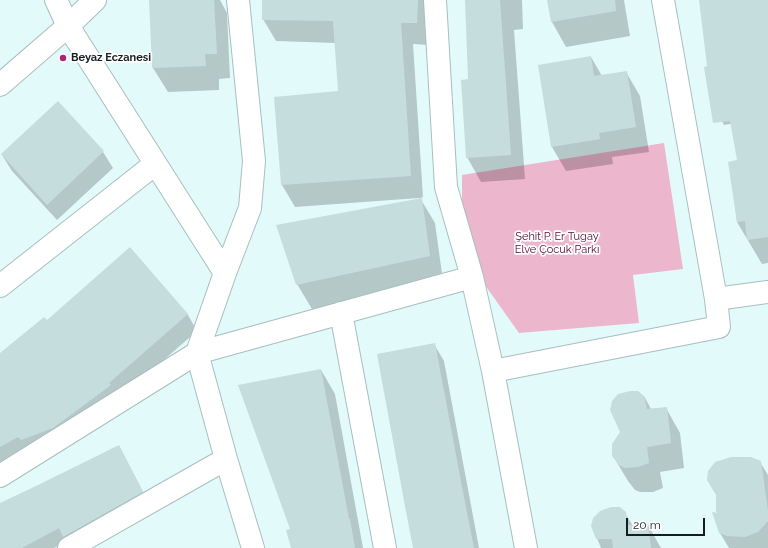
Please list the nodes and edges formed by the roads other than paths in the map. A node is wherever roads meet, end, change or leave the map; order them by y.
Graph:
1 (56, 0) edge
2 (95, 0) edge
3 (238, 0) edge
4 (435, 0) edge
5 (663, 0) edge
6 (68, 26) junction
7 (0, 85) edge
8 (155, 164) junction
9 (225, 273) junction
10 (472, 276) junction
11 (0, 286) edge
12 (768, 292) edge
13 (716, 299) junction
14 (342, 313) junction
15 (197, 353) junction
16 (492, 371) junction
17 (226, 459) junction
18 (0, 476) edge
19 (69, 548) edge
20 (253, 548) edge
21 (385, 548) edge
22 (526, 548) edge

1 - 6 street
2 - 6 street
3 - 9 street
4 - 10 street
5 - 13 street
6 - 7 street
6 - 8 street
8 - 9 street
8 - 11 street
9 - 15 street
10 - 14 street
10 - 16 street
12 - 13 street
13 - 16 street
14 - 15 street
14 - 21 street
15 - 17 street
15 - 18 street
16 - 22 street
17 - 19 street
17 - 20 street

